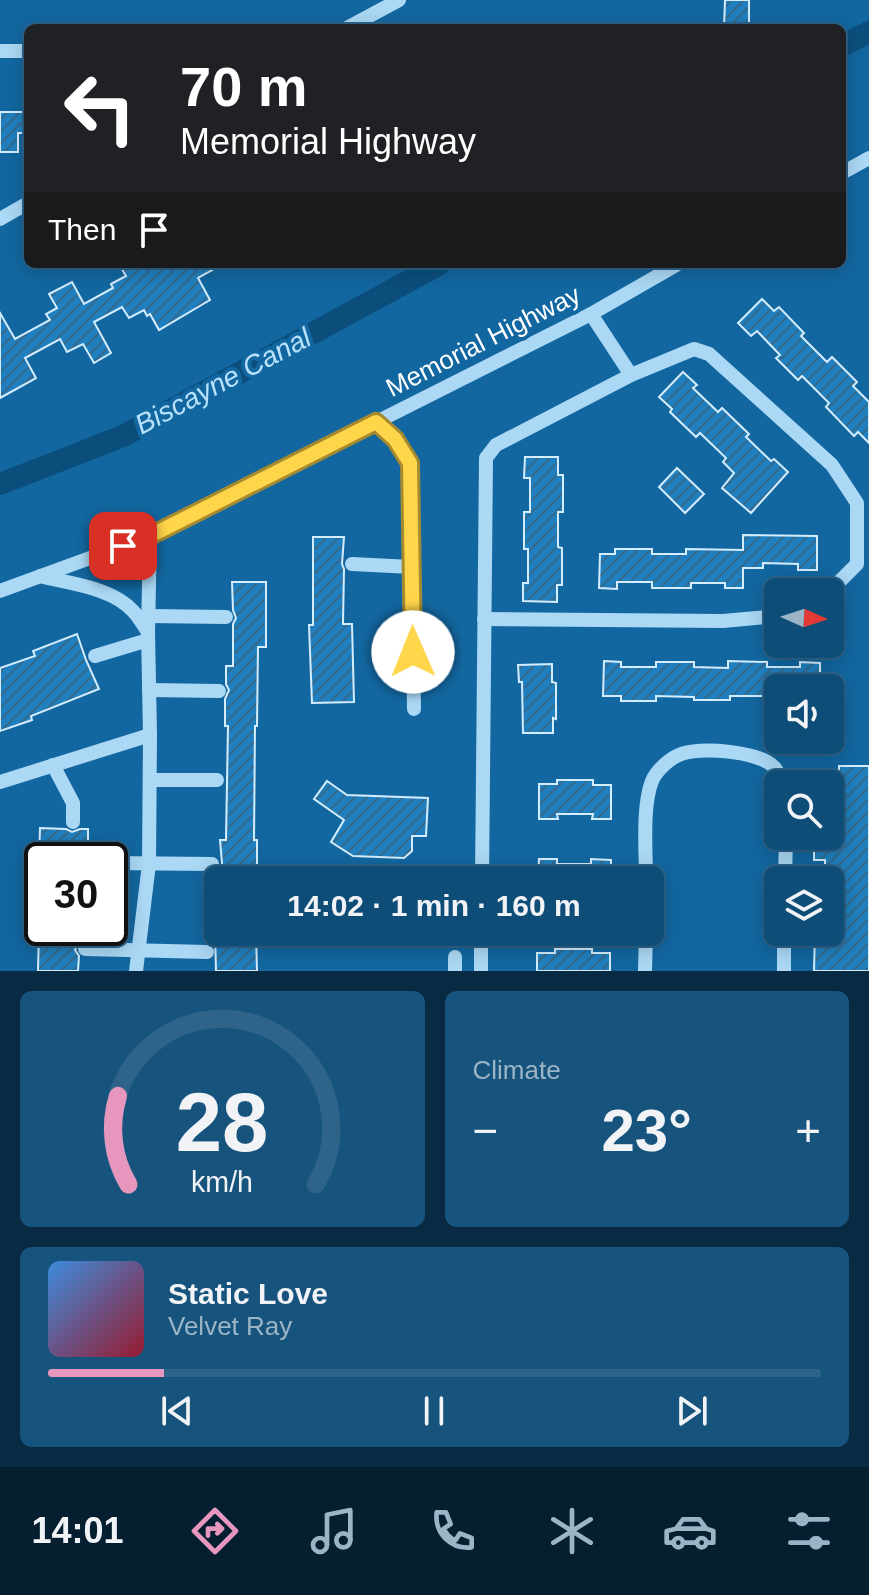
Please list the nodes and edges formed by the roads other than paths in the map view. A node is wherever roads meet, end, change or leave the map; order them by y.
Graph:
1 (399, 0) edge
2 (354, 24) edge
3 (0, 51) edge
4 (24, 51) edge
5 (869, 158) edge
6 (846, 171) edge
7 (24, 205) edge
8 (0, 219) edge
9 (671, 268) edge
10 (591, 314) junction
11 (631, 375) junction
12 (376, 422) junction
13 (150, 536) junction
14 (352, 564) dead end
15 (411, 567) junction
16 (40, 576) junction
17 (843, 578) edge
18 (0, 591) edge
19 (148, 616) junction
20 (226, 617) dead end
21 (764, 617) edge
22 (484, 619) junction
23 (148, 636) junction
24 (95, 656) dead end
25 (149, 690) junction
26 (219, 691) dead end
27 (414, 709) dead end
28 (150, 735) junction
29 (53, 765) junction
30 (776, 770) edge
31 (150, 780) junction
32 (217, 780) dead end
33 (0, 782) edge
34 (73, 822) dead end
35 (128, 863) edge
36 (149, 864) junction
37 (212, 864) dead end
38 (482, 866) edge
39 (646, 866) edge
40 (481, 946) edge
41 (646, 946) edge
42 (784, 946) edge
43 (85, 949) dead end
44 (139, 950) junction
45 (207, 952) dead end
46 (136, 971) edge
47 (481, 971) edge
48 (645, 971) edge
49 (784, 971) edge

1 - 2 street
3 - 4 street
5 - 6 street
7 - 8 street
9 - 10 street, Memorial Highway
10 - 11 street
10 - 12 street, Memorial Highway
11 - 17 street
11 - 22 street
12 - 13 street, Memorial Highway
12 - 15 street
13 - 16 street, Memorial Highway
13 - 19 street
14 - 15 street
15 - 27 street
16 - 18 street, Memorial Highway
16 - 23 street
19 - 20 street
19 - 23 street
21 - 22 street
22 - 38 street
23 - 24 street
23 - 25 street
25 - 26 street
25 - 28 street
28 - 29 street
28 - 31 street
29 - 33 street
29 - 34 street
30 - 39 street
31 - 32 street
31 - 36 street
35 - 36 street
36 - 37 street
36 - 44 street
40 - 47 street
41 - 48 street
42 - 49 street
43 - 44 street
44 - 45 street
44 - 46 street

